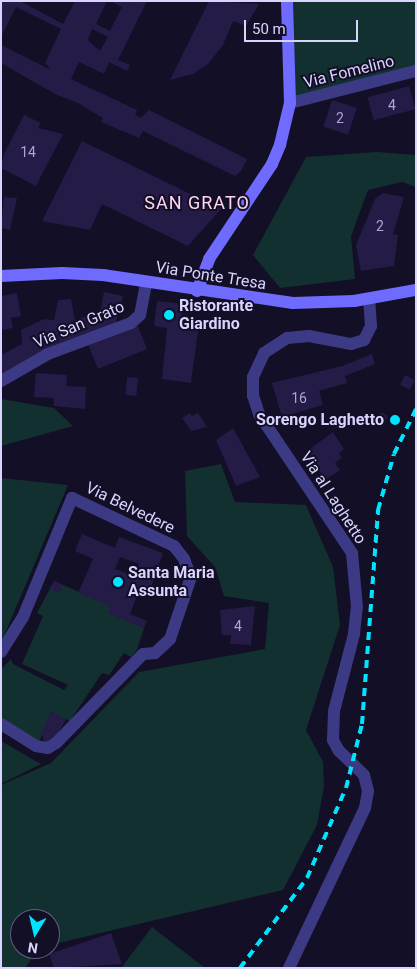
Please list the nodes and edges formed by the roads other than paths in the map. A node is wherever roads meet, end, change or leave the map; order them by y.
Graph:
1 (286, 1) edge
2 (416, 71) edge
3 (290, 103) junction
4 (1, 276) edge
5 (146, 282) junction
6 (416, 290) edge
7 (197, 291) junction
8 (369, 300) junction
9 (1, 381) edge
10 (1, 652) edge
11 (1, 724) edge
12 (288, 968) edge

1 - 3 main road
2 - 3 street, Via Fomelino
3 - 7 main road
4 - 5 main road, Via Ponte Tresa
5 - 7 main road, Via Ponte Tresa
5 - 9 street, Via San Grato
6 - 8 main road, Via Ponte Tresa
7 - 8 main road, Via Ponte Tresa
8 - 12 street, Via al Laghetto
10 - 11 street, Via Belvedere

